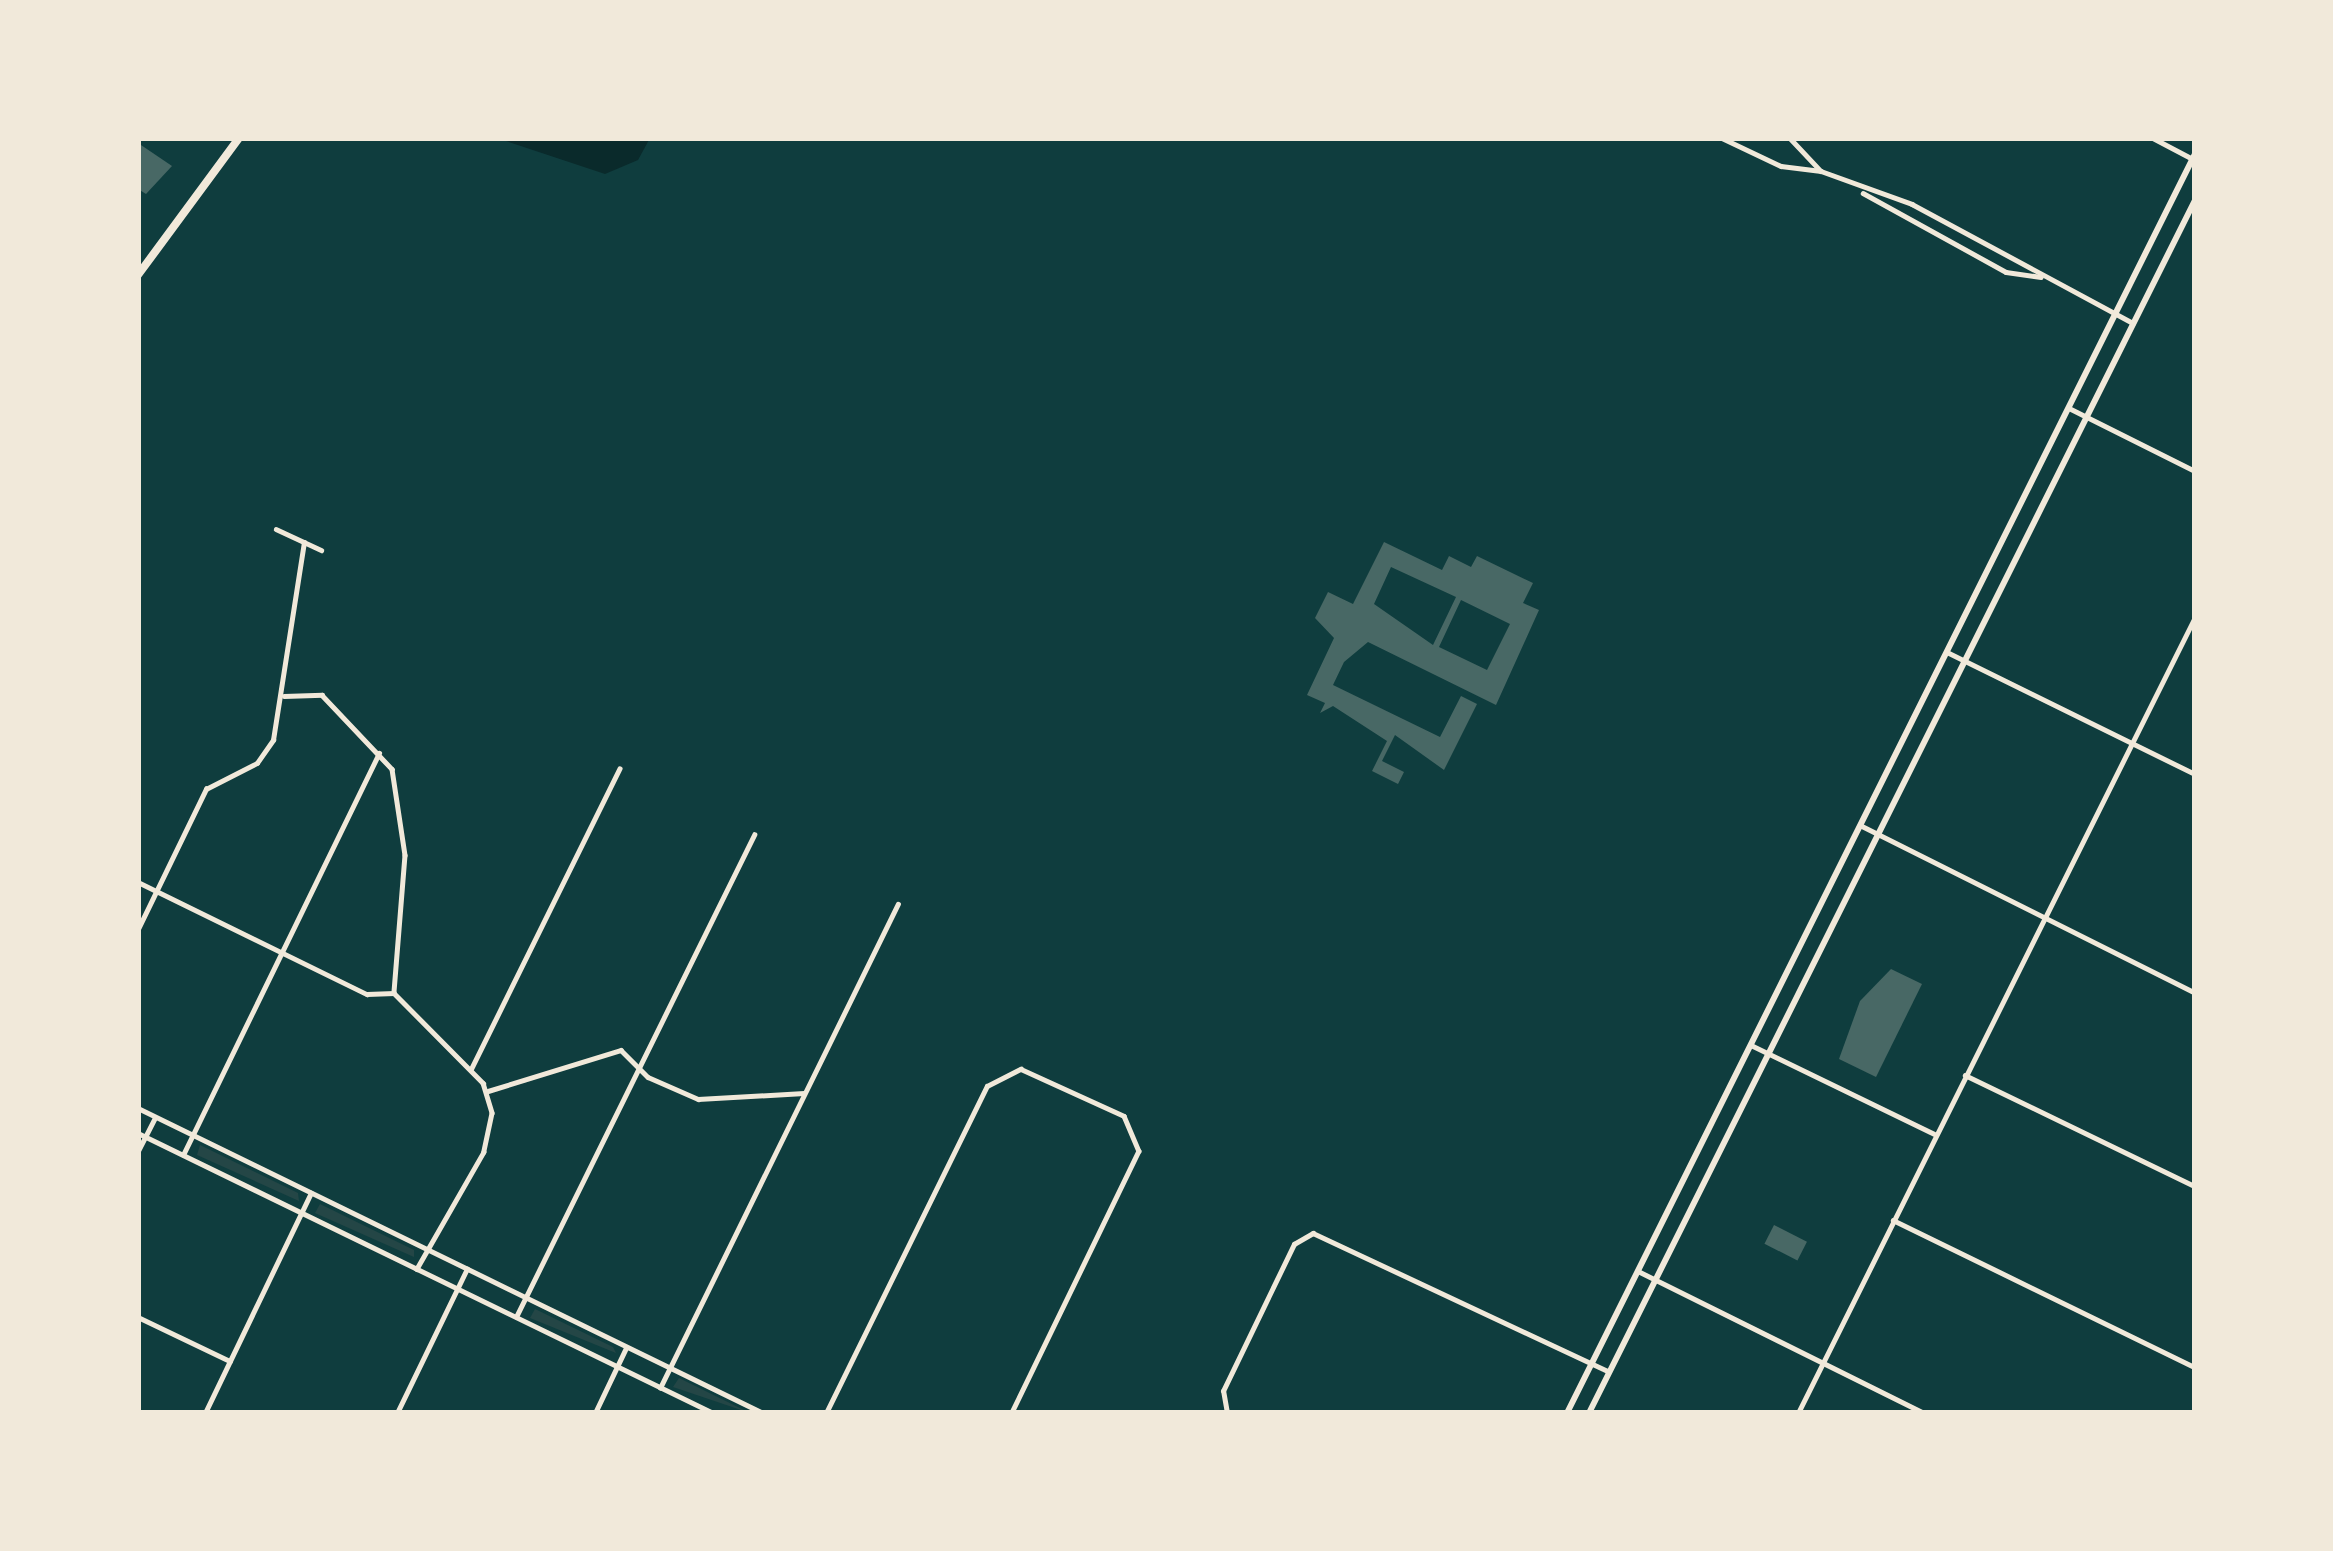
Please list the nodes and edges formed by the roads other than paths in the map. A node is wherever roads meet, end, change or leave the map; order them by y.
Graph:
1 (239, 138) edge
2 (1722, 138) edge
3 (1790, 138) edge
4 (2153, 138) edge
5 (2194, 158) edge
6 (1821, 171) junction
7 (1857, 189) junction
8 (2195, 200) edge
9 (138, 275) edge
10 (2041, 277) junction
11 (2116, 315) junction
12 (2133, 323) junction
13 (2068, 408) junction
14 (2086, 417) junction
15 (2195, 471) edge
16 (276, 529) dead end
17 (304, 542) junction
18 (321, 550) dead end
19 (2195, 617) edge
20 (1947, 652) junction
21 (1965, 660) junction
22 (284, 696) junction
23 (2132, 743) junction
24 (380, 753) junction
25 (619, 769) dead end
26 (2195, 774) edge
27 (1860, 825) junction
28 (1878, 834) junction
29 (754, 835) dead end
30 (138, 882) edge
31 (156, 891) junction
32 (898, 904) dead end
33 (2044, 919) junction
34 (138, 929) edge
35 (282, 952) junction
36 (394, 993) junction
37 (2195, 993) edge
38 (1750, 1045) junction
39 (1769, 1054) junction
40 (640, 1067) junction
41 (471, 1069) junction
42 (1966, 1075) junction
43 (488, 1091) junction
44 (805, 1093) junction
45 (138, 1108) edge
46 (155, 1116) junction
47 (1935, 1134) junction
48 (142, 1135) edge
49 (192, 1135) junction
50 (138, 1151) edge
51 (183, 1155) junction
52 (2195, 1186) edge
53 (311, 1193) junction
54 (302, 1213) junction
55 (1893, 1220) junction
56 (427, 1249) junction
57 (417, 1269) junction
58 (467, 1269) junction
59 (1638, 1270) junction
60 (1656, 1280) junction
61 (458, 1288) junction
62 (526, 1297) junction
63 (138, 1317) edge
64 (517, 1317) junction
65 (627, 1347) junction
66 (231, 1361) junction
67 (1592, 1364) junction
68 (1822, 1364) junction
69 (617, 1366) junction
70 (670, 1367) junction
71 (2195, 1367) edge
72 (1610, 1372) junction
73 (660, 1388) junction
74 (205, 1413) edge
75 (398, 1413) edge
76 (595, 1413) edge
77 (713, 1413) edge
78 (763, 1413) edge
79 (826, 1413) edge
80 (1012, 1413) edge
81 (1227, 1413) edge
82 (1567, 1413) edge
83 (1589, 1413) edge
84 (1798, 1413) edge
85 (1924, 1413) edge

1 - 9 main road
2 - 6 street
3 - 6 street
4 - 5 street
5 - 11 main road
6 - 7 street
7 - 10 street
7 - 10 street
8 - 12 main road
10 - 11 street
11 - 12 street
11 - 13 main road
12 - 14 main road
13 - 14 street
13 - 20 main road
14 - 15 street
14 - 21 main road
16 - 17 street
17 - 18 street
17 - 22 street
19 - 23 street
20 - 21 street
20 - 27 main road
21 - 23 street
21 - 28 main road
22 - 24 street
22 - 31 street
23 - 26 street
23 - 33 street
24 - 35 street
24 - 36 street
25 - 41 street
27 - 28 street
27 - 38 main road
28 - 33 street
28 - 39 main road
29 - 40 street
30 - 31 street
31 - 34 street
31 - 35 street
32 - 44 street
33 - 37 street
33 - 42 street
35 - 36 street
35 - 49 street
36 - 41 street
38 - 39 street
38 - 59 main road
39 - 47 street
39 - 60 main road
40 - 43 street
40 - 44 street
40 - 62 street
41 - 43 street
42 - 47 street
42 - 52 street
43 - 56 street
44 - 70 street
45 - 46 street
46 - 48 street
46 - 49 street
47 - 55 street
48 - 50 street
48 - 51 street
49 - 51 street
49 - 53 street
51 - 54 street
53 - 54 street
53 - 56 street
54 - 57 street
54 - 66 street
55 - 68 street
55 - 71 street
56 - 57 street
56 - 58 street
57 - 61 street
58 - 61 street
58 - 62 street
59 - 60 street
59 - 67 main road
60 - 68 street
60 - 72 main road
61 - 64 street
61 - 75 street
62 - 64 street
62 - 65 street
63 - 66 street
64 - 69 street
65 - 69 street
65 - 70 street
66 - 74 street
67 - 72 street
67 - 81 street
67 - 82 main road
68 - 84 street
68 - 85 street
69 - 73 street
69 - 76 street
70 - 73 street
70 - 78 street
72 - 83 main road
73 - 77 street
79 - 80 street

